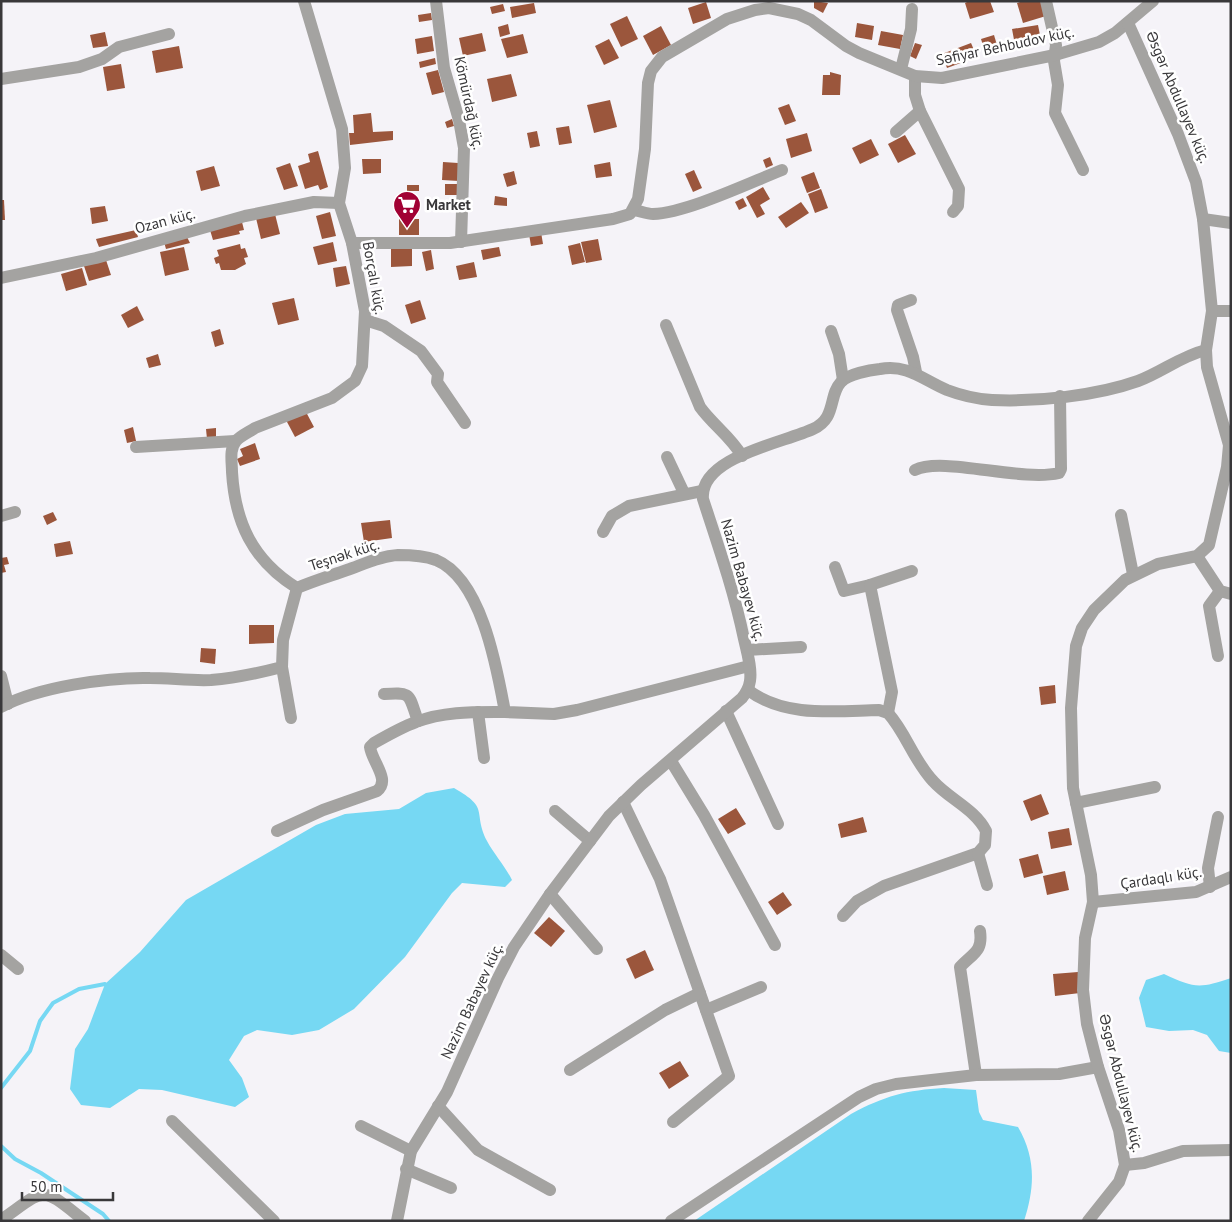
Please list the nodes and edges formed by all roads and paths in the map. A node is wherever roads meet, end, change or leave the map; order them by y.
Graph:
1 (304, 1) edge
2 (436, 1) edge
3 (1046, 1) edge
4 (1153, 1) edge
5 (912, 9) dead end
6 (1128, 23) junction
7 (169, 34) dead end
8 (1055, 54) junction
9 (901, 70) junction
10 (916, 76) junction
11 (1, 79) edge
12 (920, 111) junction
13 (896, 132) dead end
14 (782, 170) dead end
15 (1083, 170) dead end
16 (339, 203) junction
17 (634, 210) junction
18 (953, 212) dead end
19 (1203, 219) junction
20 (1231, 223) edge
21 (461, 242) junction
22 (352, 243) junction
23 (1, 278) edge
24 (911, 300) dead end
25 (1231, 311) edge
26 (1212, 312) junction
27 (365, 320) junction
28 (666, 324) dead end
29 (831, 331) dead end
30 (1206, 350) junction
31 (916, 372) junction
32 (843, 380) junction
33 (1060, 396) junction
34 (465, 423) dead end
35 (235, 442) junction
36 (136, 447) dead end
37 (742, 456) junction
38 (666, 457) dead end
39 (1230, 457) edge
40 (915, 470) dead end
41 (702, 492) junction
42 (684, 493) junction
43 (15, 512) dead end
44 (1121, 514) dead end
45 (1, 516) edge
46 (603, 532) dead end
47 (1196, 556) junction
48 (835, 567) dead end
49 (912, 571) dead end
50 (1133, 574) junction
51 (870, 585) junction
52 (297, 588) junction
53 (1226, 593) edge
54 (801, 646) dead end
55 (747, 650) junction
56 (1218, 656) dead end
57 (282, 666) junction
58 (749, 666) junction
59 (1, 676) edge
60 (748, 690) junction
61 (384, 694) dead end
62 (5, 705) edge
63 (726, 711) junction
64 (478, 712) junction
65 (505, 712) junction
66 (888, 713) junction
67 (291, 718) dead end
68 (418, 721) junction
69 (484, 758) dead end
70 (671, 761) junction
71 (1155, 787) dead end
72 (623, 802) junction
73 (1076, 803) junction
74 (555, 811) dead end
75 (1218, 817) dead end
76 (778, 824) dead end
77 (277, 831) dead end
78 (590, 841) junction
79 (978, 853) junction
80 (1231, 877) edge
81 (986, 885) dead end
82 (1210, 887) junction
83 (550, 894) junction
84 (1094, 902) junction
85 (843, 916) dead end
86 (980, 931) dead end
87 (775, 945) dead end
88 (597, 949) dead end
89 (1, 955) edge
90 (18, 969) dead end
91 (761, 987) dead end
92 (700, 993) junction
93 (706, 1010) junction
94 (1098, 1067) junction
95 (570, 1070) dead end
96 (976, 1075) junction
97 (438, 1106) junction
98 (172, 1121) dead end
99 (672, 1122) dead end
100 (362, 1126) dead end
101 (1231, 1150) edge
102 (411, 1151) junction
103 (1125, 1165) junction
104 (406, 1169) junction
105 (451, 1188) dead end
106 (550, 1190) dead end
107 (1, 1220) edge
108 (84, 1221) edge
109 (274, 1221) edge
110 (396, 1221) edge
111 (671, 1221) edge
112 (1088, 1221) edge

1 - 16 street, Borçalı küç.
2 - 21 street, Kömürdağ küç.
3 - 8 street
4 - 6 street, Səfiyar Behbudov küç.
5 - 9 street
6 - 8 street, Səfiyar Behbudov küç.
6 - 19 street, Əsgər Abdullayev küç.
7 - 11 street
8 - 10 street, Səfiyar Behbudov küç.
8 - 15 street
9 - 10 street, Səfiyar Behbudov küç.
9 - 17 street, Səfiyar Behbudov küç.
10 - 12 street
12 - 13 street
12 - 18 street
14 - 17 street
16 - 22 street, Borçalı küç.
16 - 23 street, Ozan küç.
17 - 21 street
19 - 20 street
19 - 26 street, Əsgər Abdullayev küç.
21 - 22 street
22 - 27 street, Borçalı küç.
24 - 31 street
25 - 26 street
26 - 30 street, Əsgər Abdullayev küç.
27 - 34 street
27 - 35 street, Borçalı küç.
28 - 37 street
29 - 32 street
30 - 33 street
30 - 39 street, Əsgər Abdullayev küç.
31 - 32 street
31 - 33 street
32 - 37 street
33 - 40 street
35 - 36 street
35 - 52 street
37 - 41 street
38 - 42 street
39 - 47 street, Əsgər Abdullayev küç.
41 - 42 street
41 - 55 street, Nazim Babayev küç.
42 - 46 street
43 - 45 street
44 - 50 street
47 - 50 street, Əsgər Abdullayev küç.
47 - 53 street
48 - 51 street
49 - 51 street
50 - 73 street, Əsgər Abdullayev küç.
51 - 66 street
52 - 57 street, Teşnək küç.
52 - 65 street, Teşnək küç.
53 - 56 street
54 - 55 street
55 - 58 street, Nazim Babayev küç.
57 - 62 street
57 - 67 street, Teşnək küç.
58 - 60 street, Nazim Babayev küç.
58 - 65 street
59 - 62 street
60 - 63 street, Nazim Babayev küç.
60 - 66 street
61 - 68 street
63 - 70 street, Nazim Babayev küç.
63 - 76 street
64 - 65 street
64 - 68 street
64 - 69 street
66 - 79 street
68 - 77 street
70 - 72 street, Nazim Babayev küç.
70 - 87 street
71 - 73 street
72 - 78 street, Nazim Babayev küç.
72 - 92 street
73 - 84 street, Əsgər Abdullayev küç.
74 - 78 street
75 - 82 street
78 - 83 street, Nazim Babayev küç.
79 - 81 street
79 - 85 street
80 - 82 street, Çardaqlı küç.
82 - 84 street, Çardaqlı küç.
83 - 88 street
83 - 97 street, Nazim Babayev küç.
84 - 94 street, Əsgər Abdullayev küç.
86 - 96 street
89 - 90 street
91 - 93 street
92 - 93 street
92 - 95 street
93 - 99 street
94 - 96 street
94 - 103 street, Əsgər Abdullayev küç.
96 - 111 street
97 - 102 street, Nazim Babayev küç.
97 - 106 street
98 - 109 street
100 - 102 street
101 - 103 street
102 - 104 street, Nazim Babayev küç.
103 - 112 street, Əsgər Abdullayev küç.
104 - 105 street
104 - 110 street, Nazim Babayev küç.
107 - 108 street

